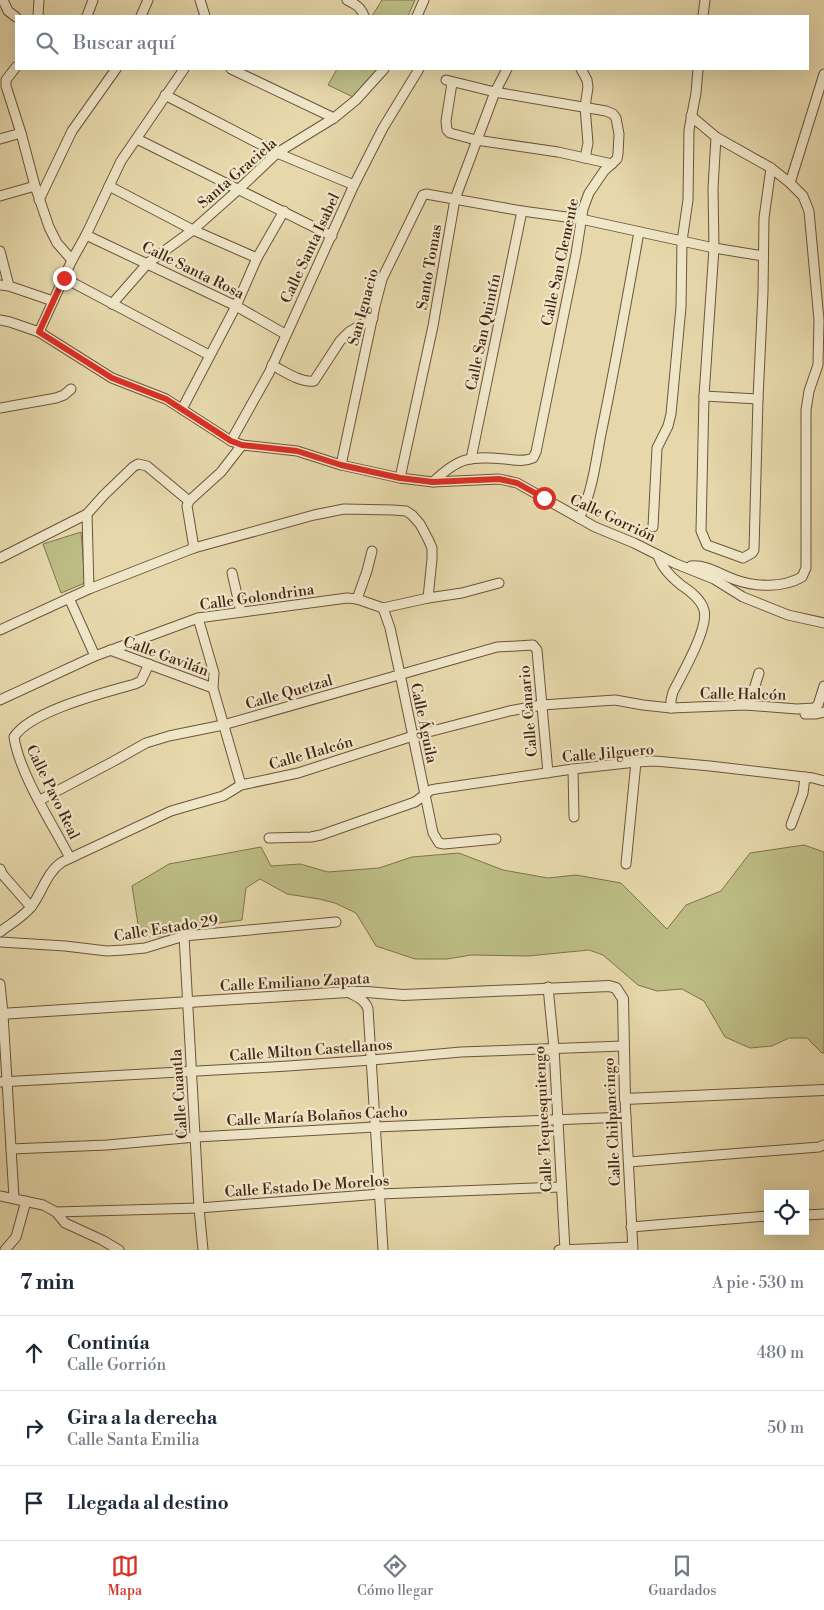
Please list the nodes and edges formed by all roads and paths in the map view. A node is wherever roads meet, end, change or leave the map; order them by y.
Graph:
1 (3, 0) edge
2 (39, 0) edge
3 (93, 0) edge
4 (148, 0) edge
5 (200, 0) edge
6 (346, 0) edge
7 (424, 0) edge
8 (705, 0) edge
9 (38, 15) edge
10 (87, 15) edge
11 (141, 15) edge
12 (205, 15) edge
13 (364, 15) edge
14 (417, 15) edge
15 (703, 15) edge
16 (15, 16) edge
17 (15, 68) edge
18 (115, 70) edge
19 (183, 70) edge
20 (233, 70) edge
21 (383, 70) edge
22 (418, 70) edge
23 (506, 70) edge
24 (582, 70) edge
25 (698, 70) edge
26 (824, 74) edge
27 (3, 87) edge
28 (495, 92) junction
29 (165, 95) junction
30 (584, 107) junction
31 (820, 107) edge
32 (691, 116) junction
33 (334, 118) junction
34 (21, 133) junction
35 (716, 137) junction
36 (0, 139) edge
37 (137, 139) junction
38 (476, 140) junction
39 (277, 153) junction
40 (585, 158) junction
41 (612, 164) junction
42 (771, 168) junction
43 (790, 183) junction
44 (354, 185) junction
45 (35, 186) junction
46 (109, 186) junction
47 (238, 190) junction
48 (0, 196) edge
49 (455, 199) junction
50 (39, 200) junction
51 (284, 211) junction
52 (522, 211) junction
53 (581, 219) junction
54 (193, 230) junction
55 (639, 232) junction
56 (86, 235) junction
57 (332, 236) junction
58 (682, 241) junction
59 (714, 248) junction
60 (0, 251) edge
61 (763, 256) junction
62 (257, 258) junction
63 (72, 260) junction
64 (148, 263) junction
65 (64, 278) junction
66 (4, 286) edge
67 (53, 301) junction
68 (112, 304) junction
69 (236, 306) junction
70 (373, 318) junction
71 (0, 320) edge
72 (822, 320) edge
73 (39, 332) junction
74 (285, 334) junction
75 (209, 355) junction
76 (272, 365) junction
77 (824, 374) edge
78 (814, 375) junction
79 (71, 390) dead end
80 (704, 396) junction
81 (758, 399) junction
82 (0, 408) edge
83 (182, 409) junction
84 (231, 441) junction
85 (242, 445) junction
86 (471, 459) junction
87 (341, 465) junction
88 (400, 478) junction
89 (433, 482) junction
90 (189, 501) junction
91 (87, 514) junction
92 (579, 518) junction
93 (653, 527) dead end
94 (194, 548) junction
95 (372, 551) dead end
96 (658, 555) junction
97 (0, 558) edge
98 (687, 567) junction
99 (232, 573) dead end
100 (499, 583) dead end
101 (89, 589) junction
102 (70, 598) junction
103 (428, 598) junction
104 (357, 599) junction
105 (383, 608) junction
106 (241, 612) junction
107 (198, 618) junction
108 (824, 623) edge
109 (0, 630) edge
110 (536, 647) joint
111 (110, 650) junction
112 (95, 656) junction
113 (149, 664) junction
114 (759, 672) dead end
115 (400, 674) junction
116 (824, 686) edge
117 (213, 688) junction
118 (0, 700) edge
119 (542, 704) junction
120 (749, 705) junction
121 (671, 708) junction
122 (791, 708) junction
123 (824, 712) edge
124 (223, 725) junction
125 (413, 736) junction
126 (636, 762) junction
127 (573, 769) junction
128 (548, 773) junction
129 (806, 777) junction
130 (824, 781) edge
131 (241, 785) junction
132 (425, 794) junction
133 (40, 800) junction
134 (574, 817) dead end
135 (790, 825) dead end
136 (269, 838) dead end
137 (496, 839) dead end
138 (70, 858) junction
139 (626, 864) dead end
140 (0, 869) edge
141 (31, 907) junction
142 (336, 922) dead end
143 (0, 932) edge
144 (184, 936) junction
145 (0, 942) edge
146 (0, 984) edge
147 (548, 988) junction
148 (348, 992) junction
149 (620, 993) joint
150 (187, 1003) junction
151 (2, 1014) edge
152 (623, 1046) junction
153 (554, 1048) junction
154 (372, 1060) junction
155 (191, 1071) junction
156 (3, 1082) edge
157 (824, 1090) edge
158 (625, 1099) junction
159 (626, 1118) junction
160 (557, 1120) junction
161 (375, 1127) junction
162 (196, 1137) junction
163 (824, 1145) edge
164 (11, 1150) junction
165 (629, 1162) junction
166 (561, 1188) junction
167 (380, 1194) junction
168 (0, 1196) edge
169 (14, 1198) junction
170 (26, 1201) junction
171 (199, 1208) junction
172 (56, 1212) junction
173 (824, 1214) edge
174 (809, 1215) edge
175 (764, 1216) edge
176 (631, 1227) junction
177 (632, 1248) edge
178 (5, 1250) edge
179 (119, 1250) edge
180 (203, 1250) edge
181 (384, 1250) edge
182 (559, 1250) edge
183 (565, 1250) edge

1 - 16 street
2 - 9 street
3 - 10 street
4 - 11 street
5 - 12 street
6 - 13 street
7 - 14 street
8 - 15 street
17 - 27 street
18 - 50 street
19 - 29 street
20 - 33 street
21 - 33 street, Santa Graciela
22 - 44 street, Calle Santa Isabel
23 - 28 street, Santo Tomas
24 - 30 street
25 - 32 street
26 - 31 street
27 - 34 street
28 - 30 street, Calle San Clemente
28 - 38 street, Santo Tomas
28 - 38 street, Calle San Clemente
29 - 37 street
29 - 39 street
30 - 40 street
30 - 41 street, Calle San Clemente
31 - 43 street
32 - 35 street
32 - 58 street
33 - 39 street, Santa Graciela
34 - 36 street
34 - 45 street
35 - 42 street
35 - 59 street
37 - 46 street
37 - 47 street
38 - 40 street
38 - 49 street, Santo Tomas
39 - 44 street
39 - 47 street, Santa Graciela
40 - 41 street
41 - 53 street, Calle San Clemente
42 - 43 street
42 - 61 street
43 - 72 street
44 - 57 street, Calle Santa Isabel
45 - 48 street
45 - 50 street
46 - 54 street
46 - 56 street
47 - 51 street
47 - 54 street, Santa Graciela
49 - 52 street, San Ignacio
49 - 70 street, San Ignacio
49 - 88 street, Santo Tomas
50 - 63 street
51 - 57 street
51 - 62 street
52 - 53 street, San Ignacio
52 - 86 street, Calle San Quintín
53 - 55 street, San Ignacio
53 - 86 street, Calle San Clemente
54 - 62 street
54 - 64 street, Santa Graciela
55 - 58 street, San Ignacio
55 - 92 street
56 - 63 street
56 - 64 street, Calle Santa Rosa
57 - 74 street, Calle Santa Isabel
58 - 59 street, San Ignacio
58 - 93 street
59 - 61 street, San Ignacio
59 - 80 street
60 - 66 street
61 - 81 street
62 - 69 street
63 - 65 street
64 - 68 street, Santa Graciela
64 - 69 street, Calle Santa Rosa
65 - 67 street
65 - 68 street
66 - 67 street
67 - 73 street
68 - 75 street
69 - 74 street, Calle Santa Rosa
69 - 75 street
70 - 76 street
70 - 87 street, San Ignacio
71 - 73 street, Calle Gorrión
72 - 78 street
73 - 83 street, Calle Gorrión
74 - 76 street, Calle Santa Isabel
75 - 83 street
76 - 84 street, Calle Santa Isabel
77 - 78 street
78 - 98 street
79 - 82 street
80 - 81 street
80 - 81 street
83 - 84 street, Calle Gorrión
84 - 85 street, Calle Gorrión
85 - 87 street, Calle Gorrión
85 - 90 street
86 - 89 street, Calle San Clemente
87 - 88 street, Calle Gorrión
88 - 89 street, Calle Gorrión
89 - 92 street, Calle Gorrión
90 - 91 street
90 - 94 street
91 - 97 street
91 - 101 street
92 - 96 street, Calle Gorrión
94 - 101 street
94 - 103 street
95 - 104 street
96 - 98 street, Calle Gorrión
96 - 121 street, Calle Halcón
98 - 108 street, Calle Gorrión
99 - 106 street
100 - 103 street
101 - 102 street
102 - 109 street
102 - 112 street
103 - 105 street
104 - 105 street, Calle Golondrina
104 - 106 street, Calle Golondrina
105 - 115 street, Calle Águila
106 - 107 street, Calle Golondrina
107 - 111 street, Calle Golondrina
107 - 117 street
110 - 115 street, Calle Quetzal
110 - 119 street, Calle Canario
111 - 112 street, Calle Golondrina
111 - 113 street, Calle Gavilán
112 - 118 street, Calle Golondrina
113 - 117 street, Calle Gavilán
113 - 133 street, Calle Pavo Real
114 - 120 street
115 - 124 street, Calle Quetzal
115 - 125 street, Calle Águila
116 - 122 street, Calle Halcón
117 - 124 street
119 - 121 street, Calle Halcón
119 - 125 street, Calle Halcón
119 - 128 street, Calle Canario
120 - 121 street, Calle Halcón
120 - 122 street, Calle Halcón
122 - 123 street
124 - 131 street
124 - 133 street, Calle Quetzal
125 - 131 street, Calle Halcón
125 - 132 street, Calle Águila
126 - 127 street, Calle Jilguero
126 - 129 street, Calle Jilguero
126 - 139 street
127 - 128 street, Calle Jilguero
127 - 134 street
128 - 132 street, Calle Jilguero
129 - 130 street, Calle Jilguero
129 - 135 street
131 - 138 street, Calle Halcón
132 - 136 street, Calle Jilguero
132 - 137 street, Calle Águila
133 - 138 street, Calle Pavo Real
138 - 141 street, Calle Halcón
140 - 141 street
141 - 143 street, Calle Halcón
142 - 144 street, Calle Estado 29
144 - 145 street, Calle Estado 29
144 - 150 street, Calle Cuautla
146 - 151 street
147 - 148 street, Calle Emiliano Zapata
147 - 149 street, Calle Emiliano Zapata
147 - 153 street, Calle Tequesquitengo
148 - 150 street, Calle Emiliano Zapata
148 - 154 street
149 - 152 street, Calle Chilpancingo
150 - 151 street, Calle Emiliano Zapata
150 - 155 street, Calle Cuautla
151 - 156 street
152 - 153 street, Calle Milton Castellanos
152 - 158 street, Calle Chilpancingo
153 - 154 street, Calle Milton Castellanos
153 - 160 street, Calle Tequesquitengo
154 - 155 street, Calle Milton Castellanos
154 - 161 street
155 - 156 street, Calle Milton Castellanos
155 - 162 street, Calle Cuautla
156 - 164 street
157 - 158 street
158 - 159 street, Calle Chilpancingo
159 - 160 street, Calle María Bolaños Cacho
159 - 165 street, Calle Chilpancingo
160 - 161 street, Calle María Bolaños Cacho
160 - 166 street, Calle Tequesquitengo
161 - 162 street, Calle María Bolaños Cacho
161 - 167 street
162 - 164 street, Calle María Bolaños Cacho
162 - 171 street, Calle Cuautla
163 - 165 street
164 - 169 street
165 - 176 street, Calle Chilpancingo
166 - 167 street, Calle Estado De Morelos
166 - 183 street, Calle Tequesquitengo
167 - 171 street, Calle Estado De Morelos
167 - 181 street
168 - 169 street
169 - 170 street
170 - 172 street
170 - 178 street
171 - 172 street, Calle Estado De Morelos
171 - 180 street, Calle Cuautla
172 - 179 street
173 - 174 street
175 - 176 street
176 - 177 street, Calle Chilpancingo
177 - 183 street
182 - 183 street

